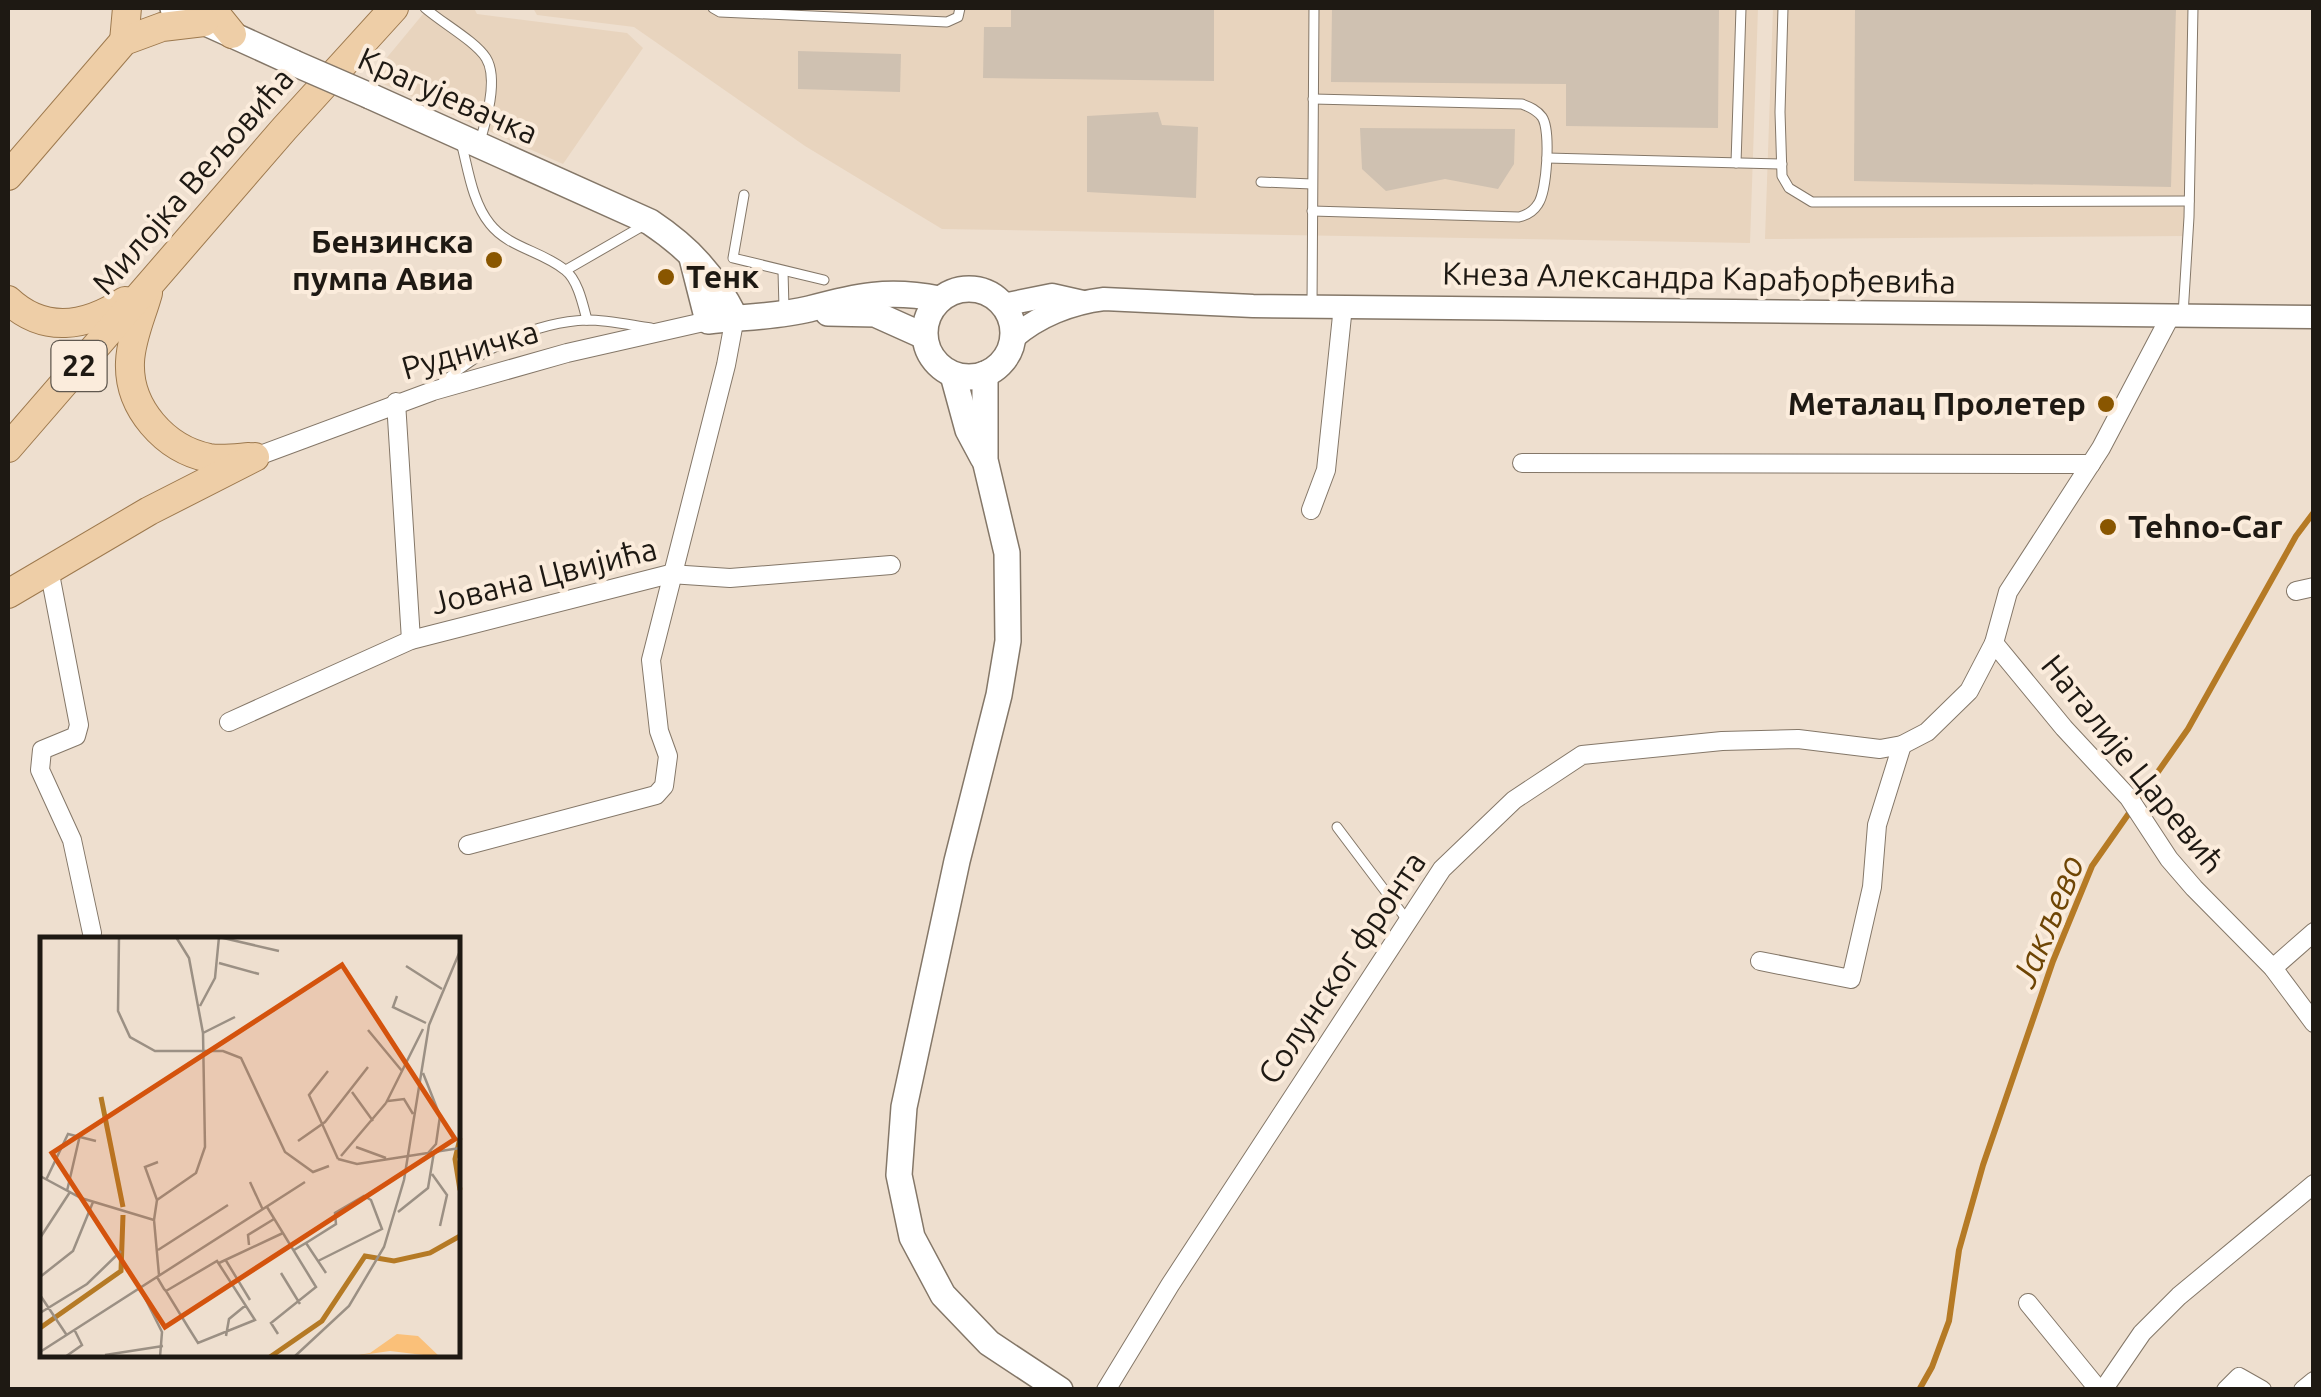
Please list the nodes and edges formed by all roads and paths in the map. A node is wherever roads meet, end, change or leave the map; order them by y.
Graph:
1 (127, 8) edge
2 (173, 8) edge
3 (394, 8) edge
4 (425, 8) edge
5 (713, 8) edge
6 (960, 8) edge
7 (1314, 8) edge
8 (1741, 8) edge
9 (1783, 8) edge
10 (2193, 8) edge
11 (208, 15) edge
12 (232, 34) joint
13 (124, 41) junction
14 (1313, 98) junction
15 (469, 140) junction
16 (1546, 158) junction
17 (1736, 163) junction
18 (1782, 164) junction
19 (8, 176) edge
20 (1261, 182) dead end
21 (1312, 184) junction
22 (744, 195) dead end
23 (2189, 201) junction
24 (1312, 211) junction
25 (650, 222) junction
26 (690, 254) junction
27 (566, 270) junction
28 (783, 271) junction
29 (824, 280) dead end
30 (151, 283) junction
31 (939, 299) junction
32 (8, 300) edge
33 (1083, 302) junction
34 (1003, 305) junction
35 (1312, 306) junction
36 (1343, 306) junction
37 (797, 310) junction
38 (2177, 316) junction
39 (2314, 317) edge
40 (735, 318) junction
41 (587, 320) junction
42 (708, 321) junction
43 (668, 331) junction
44 (924, 336) junction
45 (1013, 338) junction
46 (953, 374) junction
47 (985, 374) junction
48 (433, 391) junction
49 (396, 402) junction
50 (8, 448) edge
51 (256, 457) junction
52 (985, 460) junction
53 (1522, 464) dead end
54 (2092, 464) junction
55 (1310, 510) dead end
56 (891, 565) dead end
57 (49, 569) junction
58 (670, 574) junction
59 (8, 594) edge
60 (411, 640) junction
61 (1994, 644) junction
62 (229, 722) dead end
63 (1902, 745) junction
64 (1337, 827) dead end
65 (468, 845) dead end
66 (1407, 920) junction
67 (2314, 932) edge
68 (92, 934) dead end
69 (1760, 961) dead end
70 (2273, 968) junction
71 (2314, 1023) edge
72 (2314, 1184) edge
73 (2028, 1302) dead end
74 (2314, 1381) edge
75 (1060, 1390) edge
76 (1106, 1390) edge
77 (2101, 1390) edge
78 (2226, 1390) edge
79 (2262, 1390) edge
80 (2302, 1390) edge

1 - 13 main road
2 - 11 main road
3 - 30 main road, Милојка Вељовића / 22
4 - 15 lane
5 - 6 lane
7 - 14 lane
8 - 17 lane
9 - 18 lane
10 - 23 lane
11 - 12 main road
11 - 13 main road
12 - 15 main road, Крагујевачка, bridge
13 - 19 main road
14 - 16 lane
14 - 21 lane
15 - 25 main road, Крагујевачка
15 - 27 lane
16 - 17 lane
16 - 24 lane
17 - 18 lane
18 - 23 lane
20 - 21 lane
21 - 24 lane
22 - 28 lane
23 - 38 lane
24 - 35 lane
25 - 26 main road, Крагујевачка
25 - 27 lane
26 - 40 main road, Крагујевачка
26 - 42 main road
27 - 41 lane
28 - 29 lane
28 - 37 lane
30 - 32 main road
30 - 50 main road, Милојка Вељовића / 22
30 - 51 main road
31 - 34 main road
31 - 37 main road
31 - 44 main road
33 - 34 street, Кнеза Александра Карађорђевића
33 - 35 street, Кнеза Александра Карађорђевића
33 - 45 street, Кнеза Александра Карађорђевића
34 - 45 main road
35 - 36 street, Кнеза Александра Карађорђевића
36 - 38 street, Кнеза Александра Карађорђевића
36 - 55 street
37 - 40 main road
37 - 44 main road
38 - 39 street, Кнеза Александра Карађорђевића
38 - 54 street, Наталије Царевић
40 - 42 main road
40 - 58 street
41 - 43 lane
41 - 48 lane
42 - 43 street, Рудничка
43 - 48 street, Рудничка
44 - 46 main road
45 - 47 main road
46 - 47 main road
46 - 52 main road
47 - 52 main road
48 - 49 street, Рудничка
49 - 51 street, Рудничка
49 - 60 street
51 - 57 main road
52 - 75 main road
53 - 54 street
54 - 61 street, Наталије Царевић
56 - 58 street, Јована Цвијића
57 - 59 main road
57 - 68 street
58 - 60 street, Јована Цвијића
58 - 65 street
60 - 62 street, Јована Цвијића
61 - 63 street
61 - 70 street, Наталије Царевић
63 - 66 street, Солунског фронта
63 - 69 street
64 - 66 lane
66 - 76 street, Солунског фронта
67 - 70 street
70 - 71 street, Наталије Царевић
72 - 77 street
73 - 77 street
74 - 80 street
78 - 79 street

